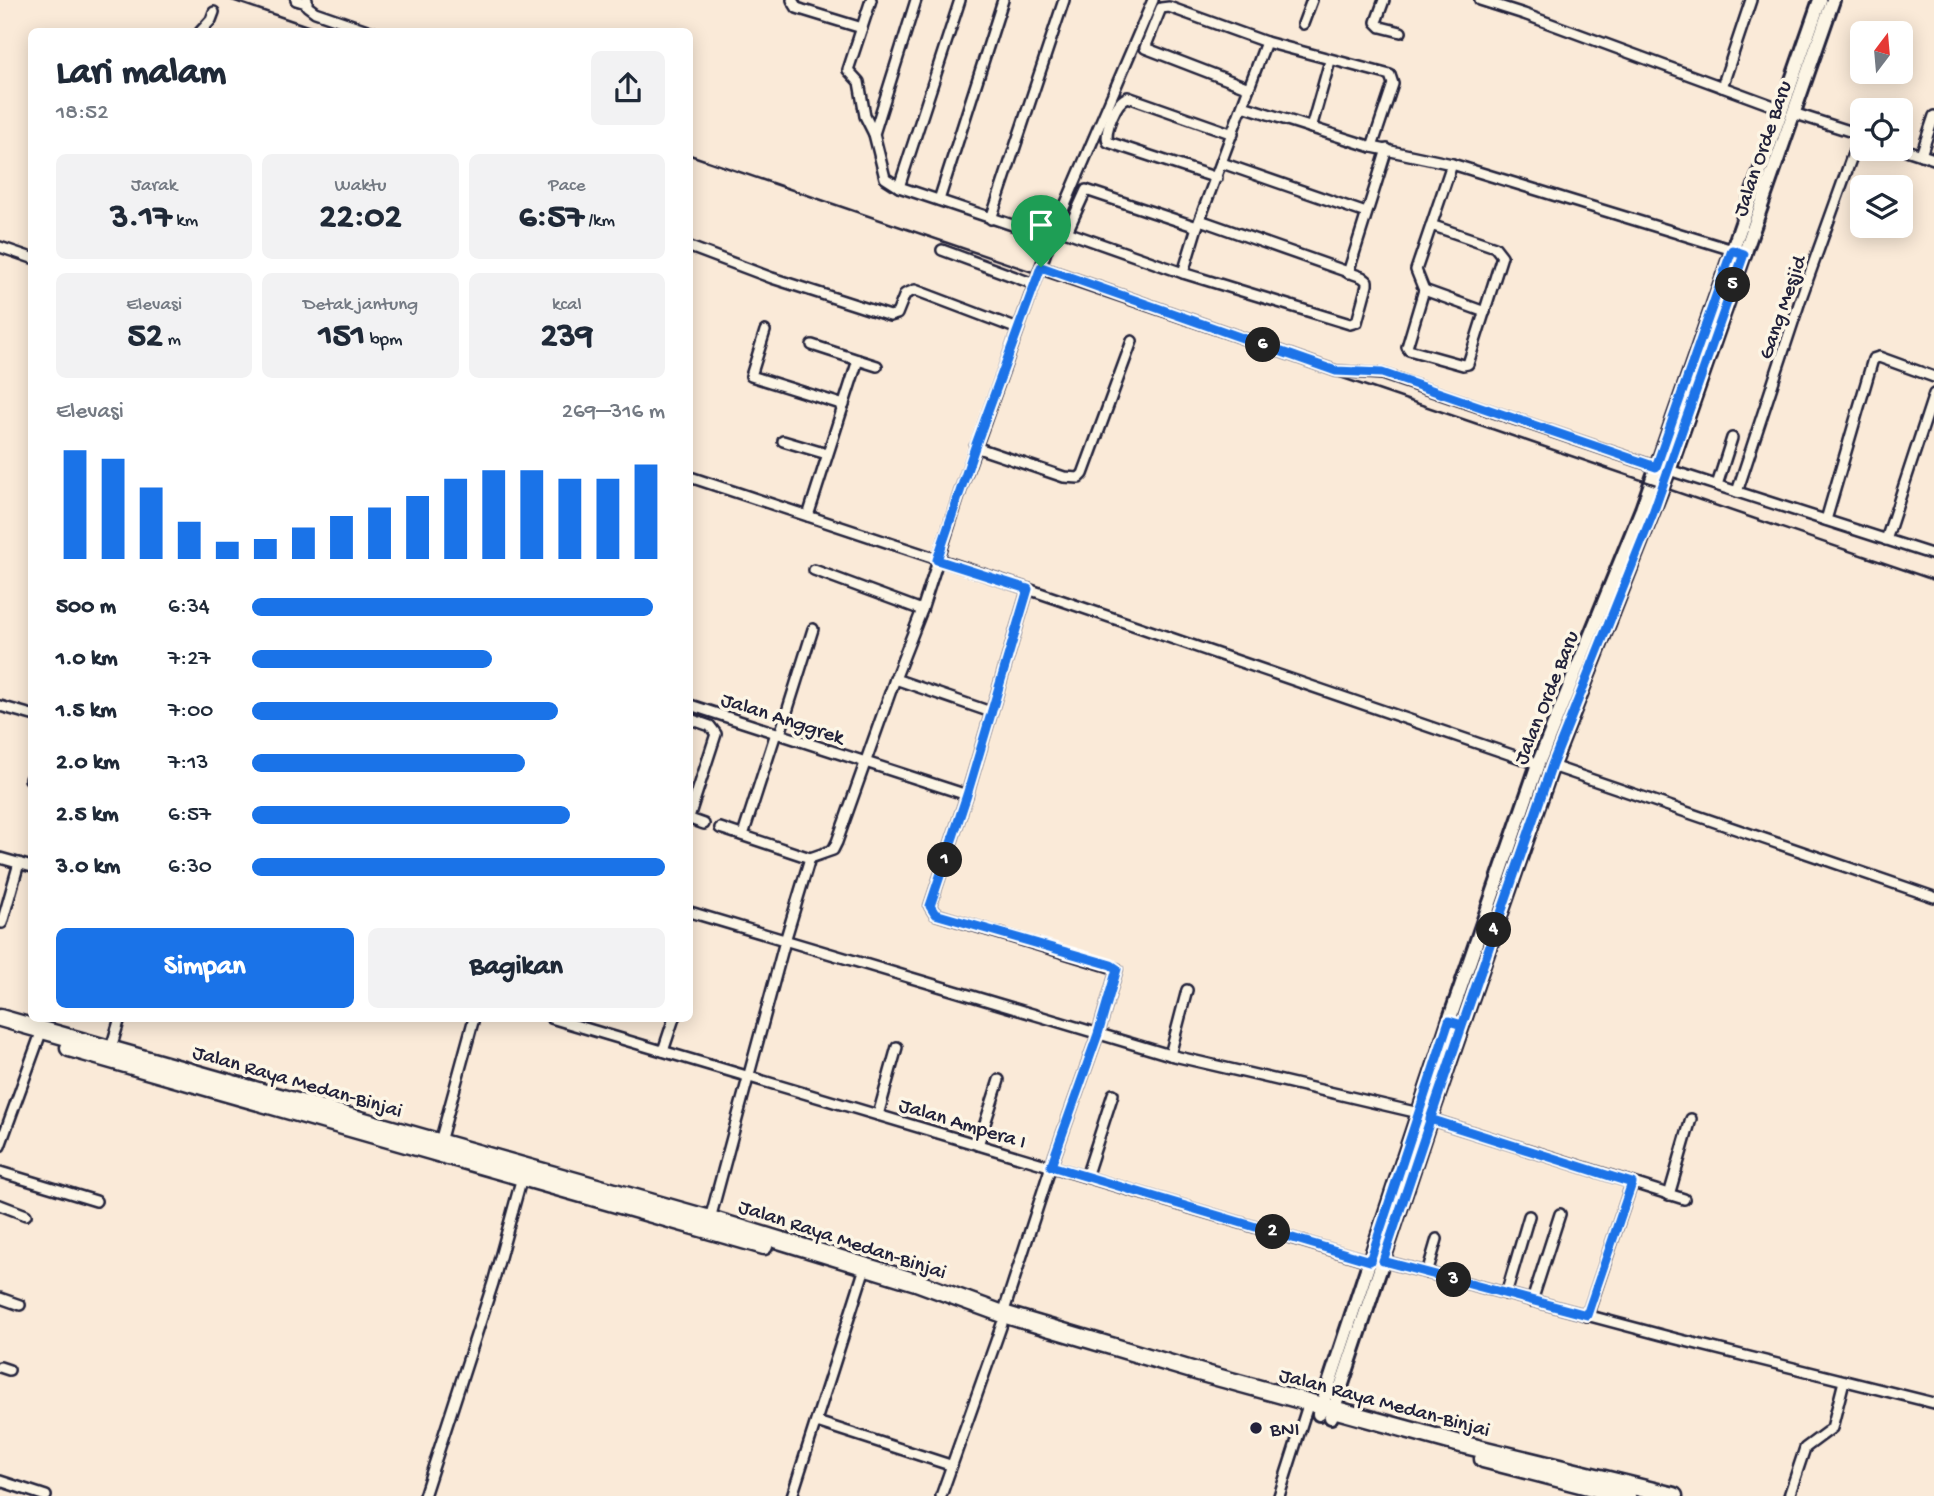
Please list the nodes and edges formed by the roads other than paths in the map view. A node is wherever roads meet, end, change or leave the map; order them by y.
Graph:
1 (296, 0) edge
2 (792, 0) edge
3 (871, 0) edge
4 (916, 0) edge
5 (960, 0) edge
6 (1003, 0) edge
7 (1064, 0) edge
8 (1153, 0) edge
9 (1312, 0) edge
10 (1384, 0) edge
11 (1480, 0) edge
12 (1751, 0) edge
13 (1819, 0) edge
14 (1833, 0) edge
15 (307, 2) edge
16 (214, 12) dead end
17 (1303, 24) dead end
18 (862, 27) junction
19 (204, 28) edge
20 (361, 28) edge
21 (1401, 32) dead end
22 (1266, 42) junction
23 (1330, 61) junction
24 (1722, 87) junction
25 (1249, 88) junction
26 (1243, 106) junction
27 (1787, 111) junction
28 (1934, 116) edge
29 (1311, 128) junction
30 (1850, 131) edge
31 (874, 134) junction
32 (1233, 134) junction
33 (1372, 147) junction
34 (1387, 149) junction
35 (1913, 152) edge
36 (1922, 155) junction
37 (1934, 159) edge
38 (1851, 161) edge
39 (1222, 163) junction
40 (1452, 164) junction
41 (1217, 178) junction
42 (899, 187) junction
43 (939, 200) junction
44 (1366, 213) junction
45 (991, 219) junction
46 (1198, 223) junction
47 (1431, 225) junction
48 (1051, 238) junction
49 (0, 247) edge
50 (693, 248) edge
51 (942, 250) dead end
52 (1738, 252) junction
53 (28, 254) edge
54 (1041, 267) junction
55 (1183, 273) junction
56 (1348, 273) junction
57 (1034, 284) junction
58 (1424, 290) junction
59 (1485, 312) junction
60 (1018, 329) junction
61 (765, 331) dead end
62 (1132, 341) dead end
63 (812, 345) dead end
64 (858, 360) junction
65 (877, 366) dead end
66 (1934, 377) edge
67 (1934, 394) edge
68 (844, 405) junction
69 (1931, 410) edge
70 (1732, 438) dead end
71 (783, 442) dead end
72 (975, 447) junction
73 (827, 454) junction
74 (1656, 467) junction
75 (1669, 470) junction
76 (693, 478) edge
77 (1717, 485) junction
78 (1737, 492) junction
79 (808, 516) junction
80 (1826, 520) junction
81 (1886, 540) junction
82 (1934, 555) edge
83 (937, 560) junction
84 (814, 570) dead end
85 (1028, 589) junction
86 (922, 610) junction
87 (813, 629) dead end
88 (1582, 674) junction
89 (895, 679) junction
90 (0, 706) edge
91 (693, 706) edge
92 (991, 712) junction
93 (28, 714) edge
94 (693, 720) edge
95 (778, 734) junction
96 (866, 763) junction
97 (1538, 764) junction
98 (1552, 765) junction
99 (967, 795) junction
100 (693, 807) edge
101 (693, 818) edge
102 (704, 824) dead end
103 (720, 828) dead end
104 (743, 835) junction
105 (0, 858) edge
106 (810, 858) junction
107 (19, 863) junction
108 (28, 866) edge
109 (1503, 885) junction
110 (1934, 897) edge
111 (693, 913) edge
112 (2, 923) dead end
113 (785, 941) junction
114 (1187, 990) dead end
115 (0, 1018) edge
116 (119, 1022) edge
117 (473, 1022) edge
118 (565, 1022) edge
119 (673, 1022) edge
120 (0, 1029) edge
121 (1098, 1034) junction
122 (40, 1035) junction
123 (897, 1046) dead end
124 (111, 1048) junction
125 (663, 1051) junction
126 (1170, 1055) junction
127 (748, 1076) junction
128 (999, 1080) dead end
129 (1113, 1094) dead end
130 (878, 1115) junction
131 (1424, 1116) junction
132 (1691, 1119) dead end
133 (440, 1142) junction
134 (978, 1144) junction
135 (0, 1146) edge
136 (1051, 1166) junction
137 (0, 1172) edge
138 (522, 1177) junction
139 (1086, 1177) junction
140 (1632, 1183) junction
141 (584, 1189) junction
142 (1670, 1195) junction
143 (1684, 1199) dead end
144 (96, 1201) dead end
145 (0, 1205) edge
146 (26, 1214) dead end
147 (1560, 1214) dead end
148 (1530, 1216) dead end
149 (710, 1219) junction
150 (1437, 1239) dead end
151 (1376, 1261) junction
152 (1427, 1273) junction
153 (863, 1274) junction
154 (1506, 1294) junction
155 (0, 1298) edge
156 (1532, 1301) junction
157 (20, 1305) dead end
158 (1587, 1315) junction
159 (1002, 1319) junction
160 (1844, 1381) junction
161 (1934, 1403) edge
162 (1320, 1410) junction
163 (817, 1422) junction
164 (950, 1465) junction
165 (0, 1481) edge
166 (46, 1496) edge
167 (424, 1496) edge
168 (792, 1496) edge
169 (941, 1496) edge
170 (1279, 1496) edge
171 (1627, 1496) edge
172 (1674, 1496) edge
173 (1789, 1496) edge

1 - 15 street
2 - 18 street
3 - 18 street
4 - 31 street
5 - 42 street
6 - 43 street
7 - 45 street
8 - 48 street
9 - 17 street
10 - 21 street
11 - 24 street
12 - 24 street
13 - 27 main road, Jalan Orde Baru
14 - 27 main road, Jalan Orde Baru
15 - 20 street
16 - 19 street
18 - 31 street
22 - 23 street
22 - 25 street
22 - 25 street
23 - 29 street
23 - 33 street
24 - 27 street
25 - 26 street
26 - 29 street
26 - 32 street
27 - 30 street
27 - 52 main road, Jalan Orde Baru
28 - 36 street
29 - 33 street
31 - 42 street
32 - 39 street
32 - 41 street
33 - 34 street
34 - 40 street
34 - 44 street
35 - 36 street
36 - 37 street
38 - 78 street, Gang Mesjid
39 - 41 street
39 - 44 street
40 - 47 street
40 - 52 street
41 - 46 street
42 - 43 street
43 - 45 street
44 - 56 street
45 - 48 street
46 - 55 street
46 - 55 street
46 - 56 street
47 - 58 street
47 - 59 street
48 - 54 street
49 - 53 street
50 - 60 street
51 - 57 street
52 - 74 main road, Jalan Orde Baru
52 - 75 main road, Jalan Orde Baru
54 - 57 street
54 - 74 street
55 - 56 street
57 - 60 street
58 - 59 street
58 - 59 street
60 - 72 street
61 - 68 street
62 - 72 street
63 - 64 street
64 - 65 street
64 - 68 street
66 - 80 street
67 - 69 street
68 - 73 street
69 - 81 street
70 - 77 street
71 - 73 street
72 - 83 street
73 - 79 street
74 - 88 main road, Jalan Orde Baru
75 - 77 street
75 - 88 main road, Jalan Orde Baru
76 - 79 street
77 - 78 street
78 - 80 street
79 - 83 street
80 - 81 street
81 - 82 street
83 - 85 street
83 - 86 street
84 - 86 street
85 - 92 street
85 - 97 street
86 - 89 street
87 - 95 street
88 - 97 main road, Jalan Orde Baru
88 - 98 main road, Jalan Orde Baru
89 - 92 street
89 - 96 street
90 - 93 street
91 - 95 street, Jalan Anggrek
92 - 99 street
94 - 100 street
95 - 96 street, Jalan Anggrek
95 - 104 street
96 - 99 street, Jalan Anggrek
96 - 106 street
97 - 109 main road, Jalan Orde Baru
98 - 109 main road, Jalan Orde Baru
98 - 110 street
99 - 121 street
101 - 102 street
103 - 104 street
104 - 106 street
105 - 107 street
106 - 113 street
107 - 108 street
107 - 112 street
109 - 131 main road, Jalan Orde Baru
111 - 113 street
113 - 121 street
113 - 127 street
114 - 126 street
115 - 122 highway, Jalan Raya Medan-Binjai
116 - 124 street
117 - 133 street
118 - 125 street, Jalan Ampera I
119 - 125 street
120 - 122 highway, Jalan Raya Medan-Binjai
121 - 126 street
121 - 136 street
122 - 124 highway, Jalan Raya Medan-Binjai
122 - 135 street
122 - 138 highway, Jalan Raya Medan-Binjai
123 - 130 street
124 - 133 highway, Jalan Raya Medan-Binjai
125 - 127 street, Jalan Ampera I
126 - 131 street
127 - 130 street, Jalan Ampera I
127 - 149 street
128 - 134 street
129 - 139 street
130 - 134 street, Jalan Ampera I
131 - 140 street
131 - 151 main road, Jalan Orde Baru
132 - 142 street
133 - 141 highway, Jalan Raya Medan-Binjai
134 - 136 street, Jalan Ampera I
136 - 139 street, Jalan Ampera I
136 - 159 street
137 - 144 street
138 - 141 highway, Jalan Raya Medan-Binjai
138 - 167 street
139 - 151 street, Jalan Ampera I
140 - 142 street
140 - 158 street
141 - 149 highway, Jalan Raya Medan-Binjai
141 - 153 highway, Jalan Raya Medan-Binjai
142 - 143 street
145 - 146 street
147 - 156 street
148 - 154 street
149 - 159 highway, Jalan Raya Medan-Binjai
150 - 152 street
151 - 152 street, Jalan Ampera I
151 - 162 main road, Jalan Orde Baru
152 - 154 street, Jalan Ampera I
153 - 159 highway, Jalan Raya Medan-Binjai
153 - 163 street
154 - 156 street, Jalan Ampera I
155 - 157 street
156 - 158 street, Jalan Ampera I
158 - 160 street, Jalan Ampera I
159 - 162 highway, Jalan Raya Medan-Binjai
159 - 164 street
160 - 161 street, Jalan Ampera I
160 - 173 street
162 - 170 street
162 - 171 highway, Jalan Raya Medan-Binjai
162 - 172 highway, Jalan Raya Medan-Binjai
163 - 164 street
163 - 168 street
164 - 169 street
165 - 166 street

